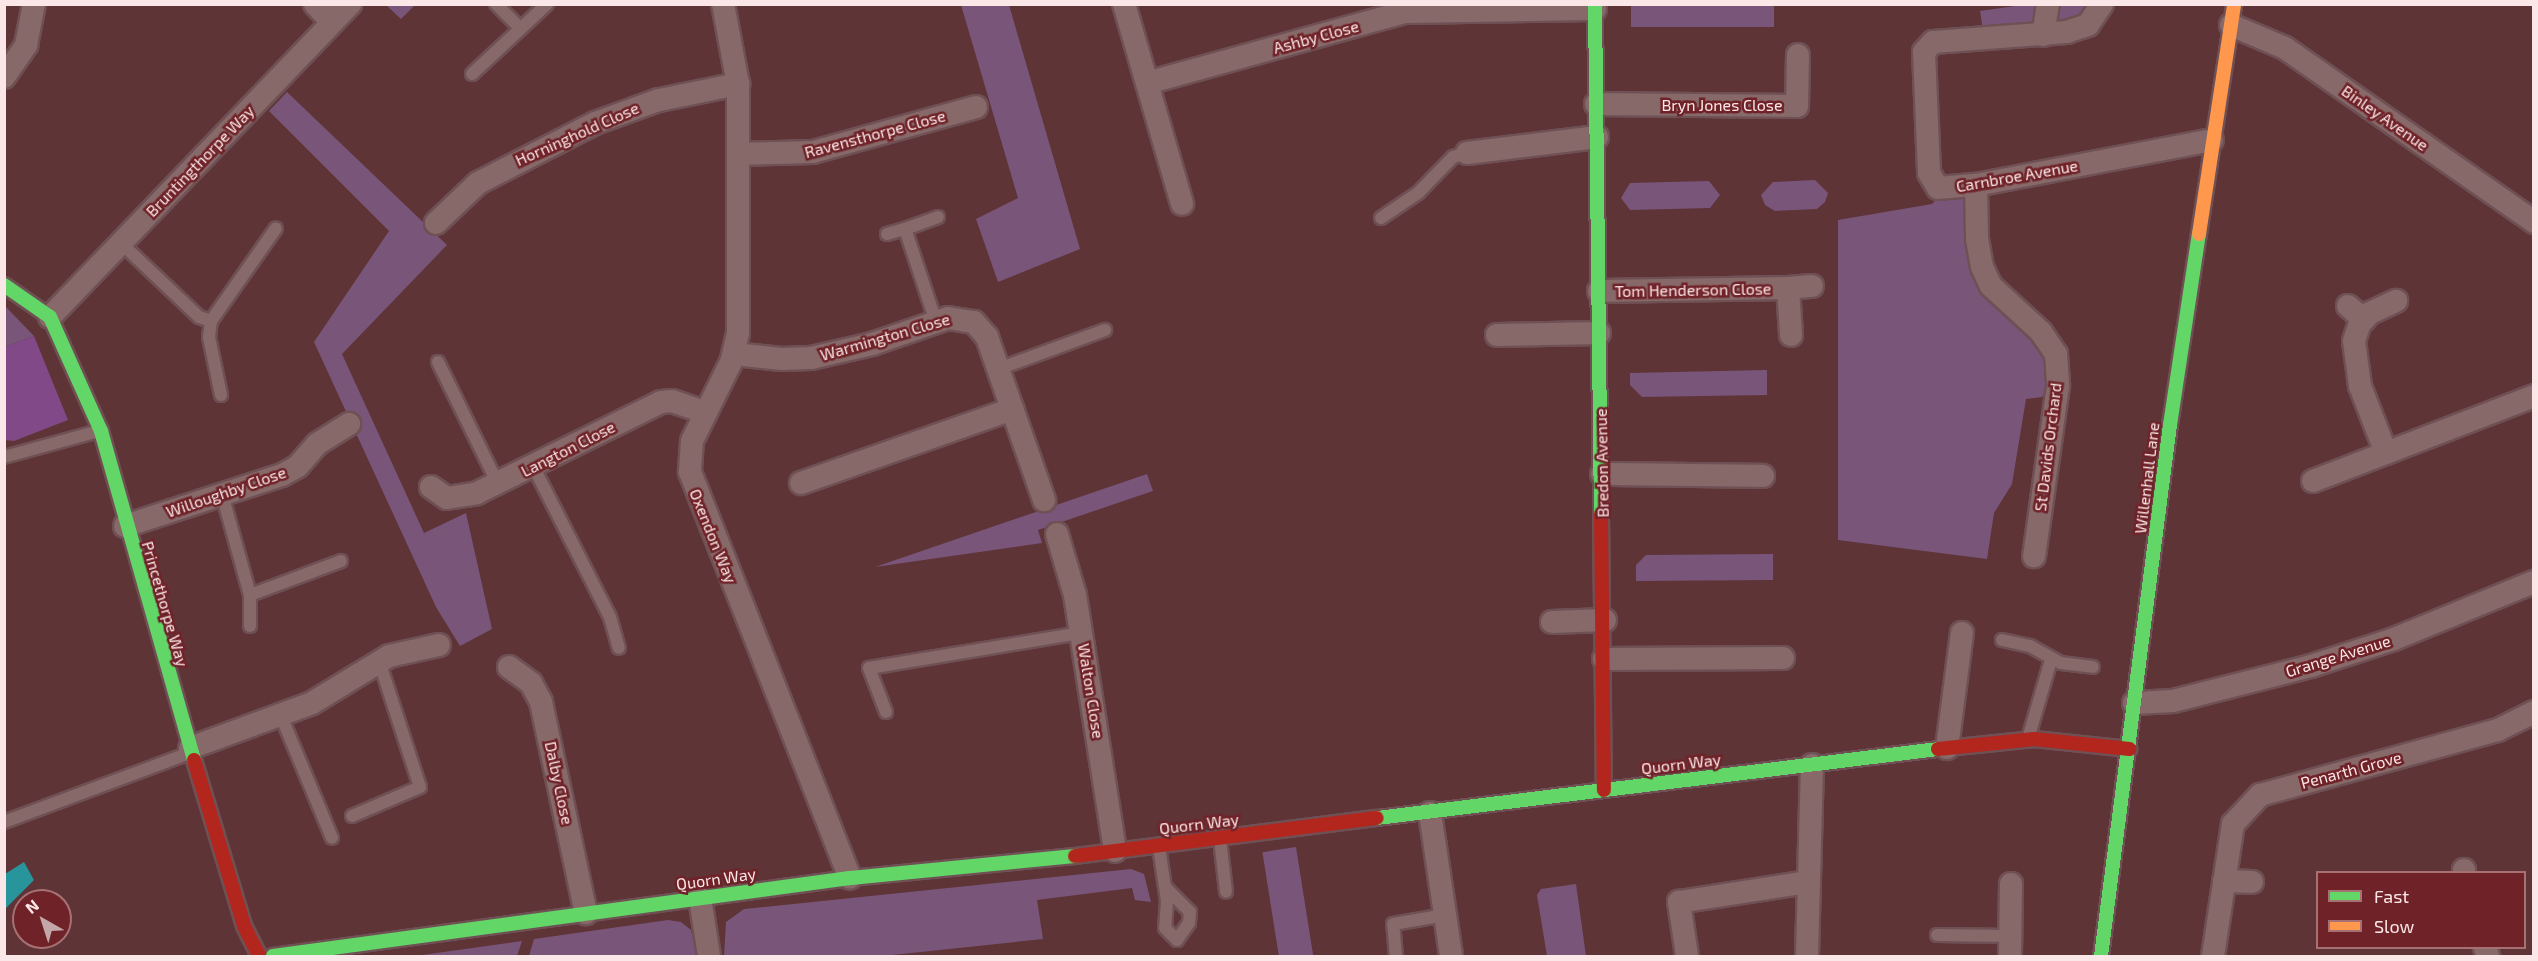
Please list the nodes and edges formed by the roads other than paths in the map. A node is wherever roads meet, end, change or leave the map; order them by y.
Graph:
1 (34, 4) edge
2 (315, 4) edge
3 (350, 4) edge
4 (496, 4) edge
5 (547, 4) edge
6 (723, 4) edge
7 (1124, 4) edge
8 (2048, 4) edge
9 (2102, 4) edge
10 (1595, 7) edge
11 (2233, 15) edge
12 (332, 22) junction
13 (521, 29) junction
14 (2043, 35) junction
15 (1798, 55) dead end
16 (472, 74) dead end
17 (4, 77) edge
18 (1147, 82) junction
19 (738, 84) junction
20 (1596, 104) junction
21 (976, 107) dead end
22 (1597, 137) junction
23 (2212, 140) junction
24 (1467, 153) joint
25 (738, 154) junction
26 (1976, 185) junction
27 (1182, 204) dead end
28 (938, 217) dead end
29 (1382, 218) dead end
30 (2534, 222) edge
31 (436, 223) dead end
32 (276, 228) dead end
33 (905, 229) junction
34 (886, 234) dead end
35 (122, 244) junction
36 (4, 285) edge
37 (1812, 286) dead end
38 (1788, 288) junction
39 (1599, 291) junction
40 (2396, 301) dead end
41 (50, 317) junction
42 (211, 321) junction
43 (936, 322) junction
44 (1105, 330) dead end
45 (1599, 333) junction
46 (1497, 335) dead end
47 (1791, 335) dead end
48 (734, 354) junction
49 (438, 362) dead end
50 (998, 369) junction
51 (221, 395) dead end
52 (2534, 396) edge
53 (1012, 409) junction
54 (706, 413) junction
55 (349, 424) dead end
56 (101, 431) junction
57 (2386, 453) junction
58 (4, 457) edge
59 (533, 466) junction
60 (1602, 474) junction
61 (1763, 476) dead end
62 (2313, 481) dead end
63 (801, 483) dead end
64 (498, 484) junction
65 (431, 487) dead end
66 (222, 494) junction
67 (1044, 500) dead end
68 (125, 526) junction
69 (1057, 534) dead end
70 (2034, 556) dead end
71 (341, 561) dead end
72 (2532, 586) edge
73 (250, 594) junction
74 (1605, 620) junction
75 (1552, 622) dead end
76 (250, 626) dead end
77 (1082, 633) junction
78 (1962, 633) dead end
79 (2002, 640) dead end
80 (439, 645) dead end
81 (619, 648) dead end
82 (1783, 658) dead end
83 (1604, 659) junction
84 (379, 660) junction
85 (2051, 660) junction
86 (509, 667) dead end
87 (2093, 667) dead end
88 (2134, 703) junction
89 (886, 712) dead end
90 (2534, 712) edge
91 (281, 716) junction
92 (2028, 740) junction
93 (1947, 748) junction
94 (2129, 749) junction
95 (191, 750) junction
96 (1812, 765) junction
97 (1604, 790) junction
98 (1430, 813) junction
99 (352, 816) dead end
100 (4, 822) edge
101 (332, 838) dead end
102 (1220, 838) junction
103 (1158, 846) junction
104 (1115, 851) junction
105 (850, 878) junction
106 (2224, 881) junction
107 (1808, 882) junction
108 (2252, 882) dead end
109 (2011, 884) dead end
110 (1166, 888) dead end
111 (1226, 892) dead end
112 (700, 898) junction
113 (586, 913) junction
114 (1445, 915) junction
115 (1937, 935) dead end
116 (2011, 946) edge
117 (259, 957) edge
118 (273, 957) edge
119 (708, 957) edge
120 (1396, 957) edge
121 (1451, 957) edge
122 (1687, 957) edge
123 (1807, 957) edge
124 (2101, 957) edge
125 (2213, 957) edge

1 - 17 street
2 - 12 street
3 - 12 street, Bruntingthorpe Way
4 - 13 lane
5 - 13 lane
6 - 19 street, Oxendon Way
7 - 18 street
8 - 14 street
9 - 14 street, Carnbroe Avenue
10 - 18 street, Ashby Close
10 - 20 street, Bredon Avenue
11 - 23 street, Willenhall Lane
11 - 30 street, Binley Avenue
12 - 35 street, Bruntingthorpe Way
13 - 16 lane
14 - 26 street, Carnbroe Avenue
15 - 20 street, Bryn Jones Close
18 - 27 street
19 - 25 street, Oxendon Way
19 - 31 street, Horninghold Close
20 - 22 street, Bredon Avenue
21 - 25 street, Ravensthorpe Close
22 - 24 street
22 - 39 street, Bredon Avenue
23 - 26 street, Carnbroe Avenue
23 - 88 street, Willenhall Lane
24 - 29 lane
25 - 48 street, Oxendon Way
26 - 70 street, St Davids Orchard
28 - 33 lane
32 - 42 lane
33 - 34 lane
33 - 43 lane
35 - 41 street, Bruntingthorpe Way
35 - 42 lane
36 - 41 street
37 - 38 street, Tom Henderson Close
38 - 39 street, Tom Henderson Close
38 - 47 street, Tom Henderson Close
39 - 45 street, Bredon Avenue
40 - 57 street
41 - 56 street, Princethorpe Way
42 - 51 lane
43 - 48 street, Warmington Close
43 - 50 street, Warmington Close
44 - 50 lane
45 - 46 street
45 - 60 street, Bredon Avenue
48 - 54 street, Oxendon Way
49 - 64 lane
50 - 53 street, Warmington Close
52 - 57 street
53 - 63 street
53 - 67 street, Warmington Close
54 - 59 street, Langton Close
54 - 105 street, Oxendon Way
55 - 66 street, Willoughby Close
56 - 58 lane
56 - 68 street, Princethorpe Way
57 - 62 street
59 - 64 street, Langton Close
59 - 81 lane
60 - 61 street
60 - 74 street, Bredon Avenue
64 - 65 street, Langton Close
66 - 68 street, Willoughby Close
66 - 73 lane
68 - 95 street, Princethorpe Way
69 - 77 street, Walton Close
71 - 73 lane
72 - 88 street, Grange Avenue
73 - 76 lane
74 - 75 street
74 - 83 street, Bredon Avenue
77 - 89 lane
77 - 104 street, Walton Close
78 - 93 street
79 - 85 lane
80 - 84 street
82 - 83 street
83 - 97 street, Bredon Avenue
84 - 91 street
84 - 99 lane
85 - 87 lane
85 - 92 lane
86 - 113 street, Dalby Close
88 - 94 street, Willenhall Lane
90 - 106 street, Penarth Grove
91 - 95 street
91 - 101 lane
92 - 93 street, Quorn Way
92 - 94 street, Quorn Way
93 - 96 street, Quorn Way
94 - 124 street, Willenhall Lane
95 - 100 lane
95 - 117 street, Princethorpe Way
96 - 97 street, Quorn Way
96 - 107 street
97 - 98 street, Quorn Way
98 - 102 street, Quorn Way
98 - 114 street
102 - 103 street, Quorn Way
102 - 111 lane
103 - 104 street, Quorn Way
103 - 110 lane
104 - 105 street, Quorn Way
105 - 112 street, Quorn Way
106 - 108 street
106 - 125 street, Penarth Grove
107 - 122 street
107 - 123 street
109 - 116 street
112 - 113 street, Quorn Way
112 - 119 street
113 - 118 street, Quorn Way
114 - 120 lane
114 - 121 street
115 - 116 lane

